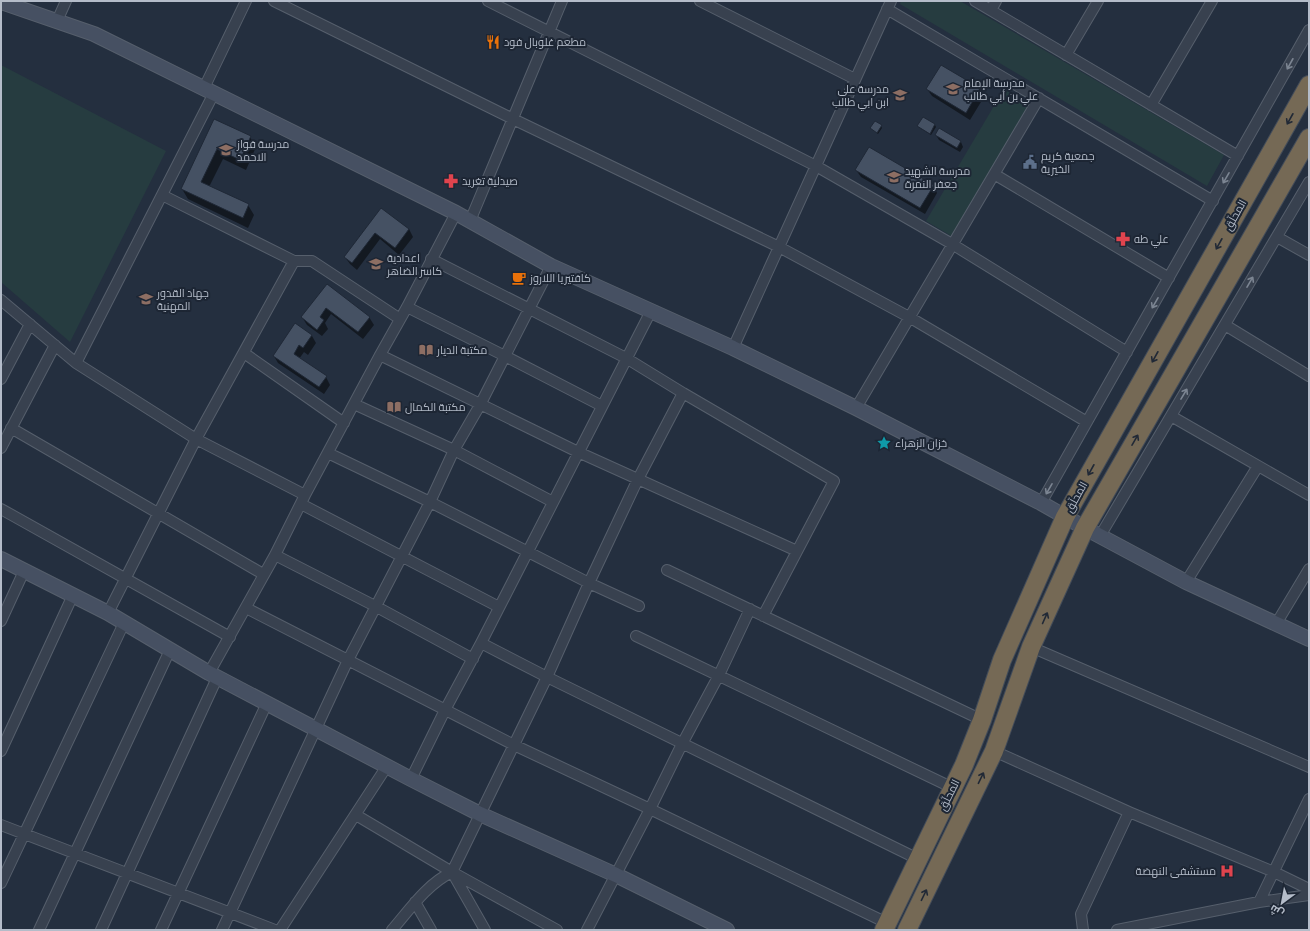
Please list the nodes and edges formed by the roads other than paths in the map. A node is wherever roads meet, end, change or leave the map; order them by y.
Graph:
1 (66, 1) edge
2 (246, 1) edge
3 (274, 1) edge
4 (488, 1) edge
5 (562, 1) edge
6 (700, 1) edge
7 (975, 1) edge
8 (996, 1) edge
9 (1098, 1) edge
10 (1212, 1) edge
11 (1, 2) edge
12 (889, 5) edge
13 (991, 10) junction
14 (57, 21) junction
15 (1309, 30) edge
16 (549, 31) junction
17 (1066, 55) junction
18 (855, 79) junction
19 (1309, 85) edge
20 (209, 91) junction
21 (1039, 98) junction
22 (1151, 105) junction
23 (513, 119) junction
24 (1309, 138) edge
25 (1238, 156) junction
26 (816, 166) junction
27 (994, 174) junction
28 (1309, 182) edge
29 (1306, 194) edge
30 (162, 195) junction
31 (1213, 201) junction
32 (456, 213) junction
33 (470, 221) junction
34 (1277, 237) junction
35 (952, 244) junction
36 (779, 247) junction
37 (1309, 255) edge
38 (432, 259) junction
39 (294, 261) junction
40 (551, 266) junction
41 (1169, 278) junction
42 (1, 300) edge
43 (407, 307) junction
44 (530, 309) junction
45 (651, 311) junction
46 (909, 317) junction
47 (400, 319) junction
48 (30, 324) junction
49 (1225, 325) junction
50 (55, 345) junction
51 (733, 348) junction
52 (1127, 352) junction
53 (244, 353) junction
54 (380, 355) junction
55 (505, 356) junction
56 (626, 358) junction
57 (76, 363) junction
58 (1309, 376) edge
59 (1, 379) edge
60 (683, 393) junction
61 (354, 404) junction
62 (480, 405) junction
63 (602, 406) junction
64 (856, 408) junction
65 (1172, 416) junction
66 (1087, 422) junction
67 (344, 423) junction
68 (11, 428) junction
69 (196, 439) junction
70 (1, 448) edge
71 (454, 450) junction
72 (578, 452) junction
73 (328, 454) junction
74 (1258, 466) junction
75 (638, 479) junction
76 (1309, 495) edge
77 (303, 499) junction
78 (430, 502) junction
79 (553, 502) junction
80 (1041, 503) junction
81 (1, 509) edge
82 (158, 513) junction
83 (1065, 517) junction
84 (1084, 528) junction
85 (1100, 536) junction
86 (797, 551) junction
87 (527, 553) junction
88 (275, 555) junction
89 (401, 556) junction
90 (1, 559) edge
91 (1309, 569) edge
92 (667, 570) dead end
93 (24, 571) junction
94 (263, 574) junction
95 (126, 579) junction
96 (1186, 582) junction
97 (588, 583) junction
98 (73, 595) junction
99 (375, 606) junction
100 (639, 606) dead end
101 (499, 607) junction
102 (246, 608) junction
103 (750, 609) junction
104 (108, 613) junction
105 (763, 616) junction
106 (1, 621) edge
107 (124, 623) junction
108 (1276, 624) junction
109 (636, 636) dead end
110 (230, 637) junction
111 (1309, 639) edge
112 (481, 643) junction
113 (1032, 648) junction
114 (170, 650) junction
115 (473, 659) junction
116 (348, 660) junction
117 (719, 675) junction
118 (213, 676) junction
119 (547, 677) junction
120 (267, 703) junction
121 (445, 710) junction
122 (982, 720) junction
123 (315, 728) junction
124 (682, 744) junction
125 (514, 745) junction
126 (1, 751) edge
127 (994, 751) junction
128 (387, 766) junction
129 (1309, 766) edge
130 (411, 779) junction
131 (953, 788) junction
132 (1309, 799) edge
133 (650, 809) junction
134 (1129, 812) junction
135 (480, 814) junction
136 (356, 815) junction
137 (1, 825) edge
138 (24, 834) junction
139 (75, 853) junction
140 (918, 859) junction
141 (452, 872) junction
142 (1274, 872) junction
143 (127, 873) junction
144 (616, 875) junction
145 (1, 883) edge
146 (1309, 889) edge
147 (178, 893) junction
148 (1309, 895) edge
149 (415, 902) junction
150 (1260, 902) junction
151 (230, 913) junction
152 (260, 927) edge
153 (885, 927) edge
154 (39, 930) edge
155 (101, 930) edge
156 (161, 930) edge
157 (222, 930) edge
158 (275, 930) edge
159 (280, 930) edge
160 (392, 930) edge
161 (431, 930) edge
162 (485, 930) edge
163 (557, 930) edge
164 (587, 930) edge
165 (727, 930) edge
166 (907, 930) edge
167 (1083, 930) edge
168 (1117, 930) edge

1 - 14 street
2 - 20 street
3 - 23 street
4 - 16 street
5 - 16 street
6 - 18 street
7 - 13 street
8 - 13 street
9 - 17 street
10 - 22 street
11 - 14 street
12 - 18 street
12 - 21 street
13 - 17 street
14 - 20 street
15 -> 25 street
16 - 23 street
16 - 26 street
17 - 22 street
18 - 26 street
19 -> 83 highway, المحلّق
20 - 30 street
20 - 32 street
21 - 27 street
21 - 31 street
22 - 25 street
23 - 33 street
23 - 36 street
84 -> 24 highway, المحلّق
25 -> 31 street
26 - 35 street
26 - 36 street
27 - 35 street
27 - 41 street
28 - 29 street
29 - 34 street
30 - 39 street
30 - 57 street
31 - 41 street
32 - 33 street
32 - 38 street
33 - 40 street
34 - 37 street
49 -> 34 street
35 - 46 street
35 - 52 street
36 - 46 street
36 - 51 street
38 - 43 street
38 - 44 street
39 - 47 street
39 - 53 street
40 - 44 street
40 - 45 street
41 -> 52 street
42 - 48 street
43 - 47 street
43 - 55 street
44 - 55 street
44 - 56 street
45 - 51 street
45 - 56 street
46 - 64 street
46 - 66 street
47 - 54 street
48 - 50 street
48 - 59 street
49 - 58 street
65 -> 49 street
50 - 57 street
50 - 68 street
51 - 64 street
52 - 66 street
53 - 67 street
53 - 69 street
54 - 61 street
54 - 62 street
55 - 62 street
55 - 63 street
56 - 60 street
56 - 63 street
57 - 69 street
60 - 75 street
60 - 86 street
61 - 67 street
61 - 71 street
62 - 71 street
62 - 72 street
63 - 72 street
64 - 80 street
65 - 74 street
65 - 85 street
66 -> 80 street
67 - 73 street
68 - 70 street
68 - 82 street
69 - 77 street
69 - 82 street
71 - 78 street
71 - 79 street
72 - 75 street
72 - 79 street
73 - 77 street
73 - 78 street
74 - 76 street
74 - 96 street
75 - 86 street
75 - 97 street
77 - 88 street
77 - 89 street
78 - 87 street
78 - 89 street
79 - 87 street
80 - 83 street
81 - 95 street
82 - 94 street
82 - 95 street
83 - 84 street
83 - 122 highway, المحلّق
84 - 85 street
113 -> 84 highway, المحلّق
85 - 96 street
86 - 105 street
87 - 97 street
87 - 101 street
88 - 94 street
88 - 99 street
89 - 99 street
89 - 101 street
90 - 93 street
91 - 108 street
92 - 103 street
93 - 98 street
93 - 106 street
94 - 102 street
95 - 104 street
95 - 110 street
96 - 108 street
97 - 100 street
97 - 119 street
98 - 104 street
98 - 126 street
99 - 115 street
99 - 116 street
101 - 112 street
102 - 110 street
102 - 116 street
103 - 105 street
103 - 117 street
104 - 107 street
105 - 122 street
107 - 114 street
107 - 138 street
108 - 111 street
109 - 117 street
110 - 118 street
112 - 115 street
112 - 119 street
113 - 127 highway, المحلّق
113 - 129 street
114 - 118 street
114 - 139 street
115 - 121 street
116 - 121 street
116 - 123 street
117 - 124 street
117 - 131 street
118 - 120 street
118 - 143 street
119 - 124 street
119 - 125 street
120 - 123 street
120 - 147 street
121 - 125 street
121 - 130 street
122 - 131 highway, المحلّق
123 - 128 street
123 - 151 street
124 - 133 street
124 - 140 street
125 - 133 street
125 - 135 street
127 - 134 street
166 -> 127 highway, المحلّق
128 - 130 street
128 - 136 street
130 - 135 street
131 - 140 highway, المحلّق
132 - 142 street
133 - 144 street
133 - 153 street
134 - 142 street
134 - 167 street
135 - 141 street
135 - 144 street
136 - 141 street
136 - 159 street
137 - 138 street
138 - 139 street
138 - 145 street
139 - 143 street
139 - 154 street
140 - 153 highway, المحلّق
141 - 149 street
141 - 162 street
141 - 163 street
142 - 146 street
142 - 150 street
143 - 147 street
143 - 155 street
144 - 164 street
144 - 165 street
147 - 151 street
147 - 156 street
148 - 150 street
149 - 160 street
149 - 161 street
150 - 168 street
151 - 152 street
151 - 157 street
152 - 158 street

